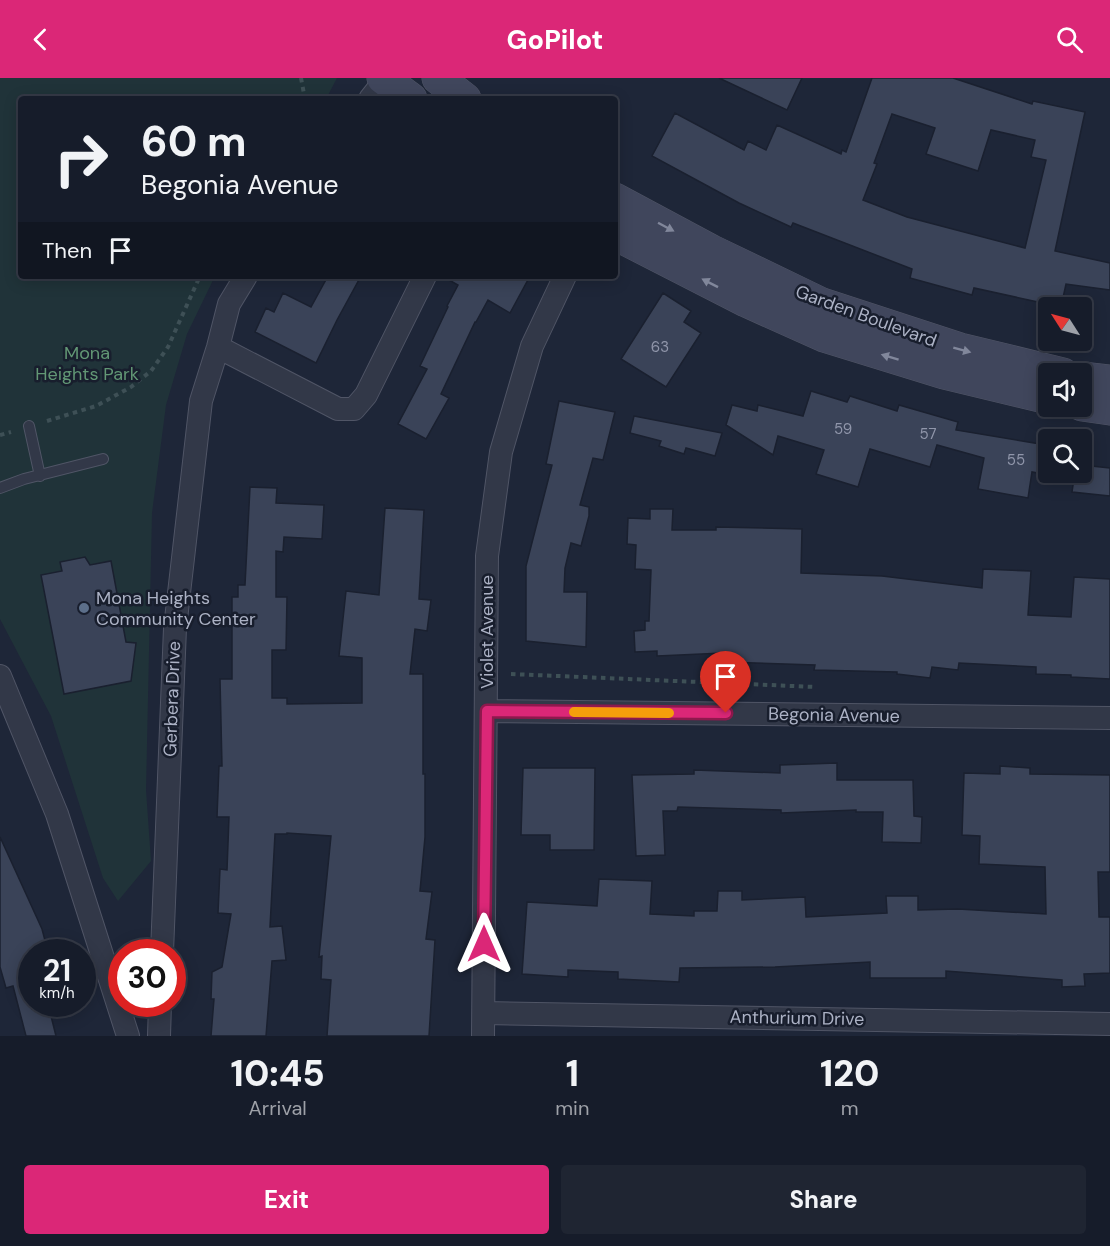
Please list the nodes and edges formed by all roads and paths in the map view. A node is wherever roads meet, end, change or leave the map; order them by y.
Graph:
1 (301, 78) edge
2 (438, 78) edge
3 (379, 86) edge
4 (304, 96) edge
5 (404, 96) edge
6 (461, 96) edge
7 (618, 201) edge
8 (618, 236) edge
9 (199, 279) edge
10 (244, 279) edge
11 (424, 279) edge
12 (564, 279) edge
13 (218, 347) junction
14 (1038, 368) edge
15 (1092, 379) edge
16 (1110, 381) edge
17 (1038, 396) edge
18 (1092, 406) edge
19 (1110, 409) edge
20 (28, 426) junction
21 (0, 435) edge
22 (103, 459) dead end
23 (40, 476) junction
24 (0, 488) edge
25 (487, 674) junction
26 (0, 676) edge
27 (821, 687) dead end
28 (487, 711) junction
29 (1110, 718) edge
30 (163, 939) edge
31 (484, 1013) junction
32 (160, 1017) edge
33 (1110, 1024) edge
34 (128, 1036) edge
35 (159, 1036) edge
36 (483, 1036) edge

1 - 4 path
2 - 6 street
3 - 5 street
7 -> 14 street, Garden Boulevard
17 -> 8 street, Garden Boulevard
9 - 20 path
10 - 13 street, Gerbera Drive
11 - 13 street
12 - 25 street, Violet Avenue
13 - 30 street, Gerbera Drive
15 - 16 street
18 - 19 street
20 - 21 path
20 - 23 lane
22 - 23 lane
23 - 24 lane
25 - 27 path
25 - 28 street, Violet Avenue
26 - 34 street
28 - 29 street, Begonia Avenue
28 - 31 street, Violet Avenue
31 - 33 street, Anthurium Drive
31 - 36 street, Violet Avenue
32 - 35 street

